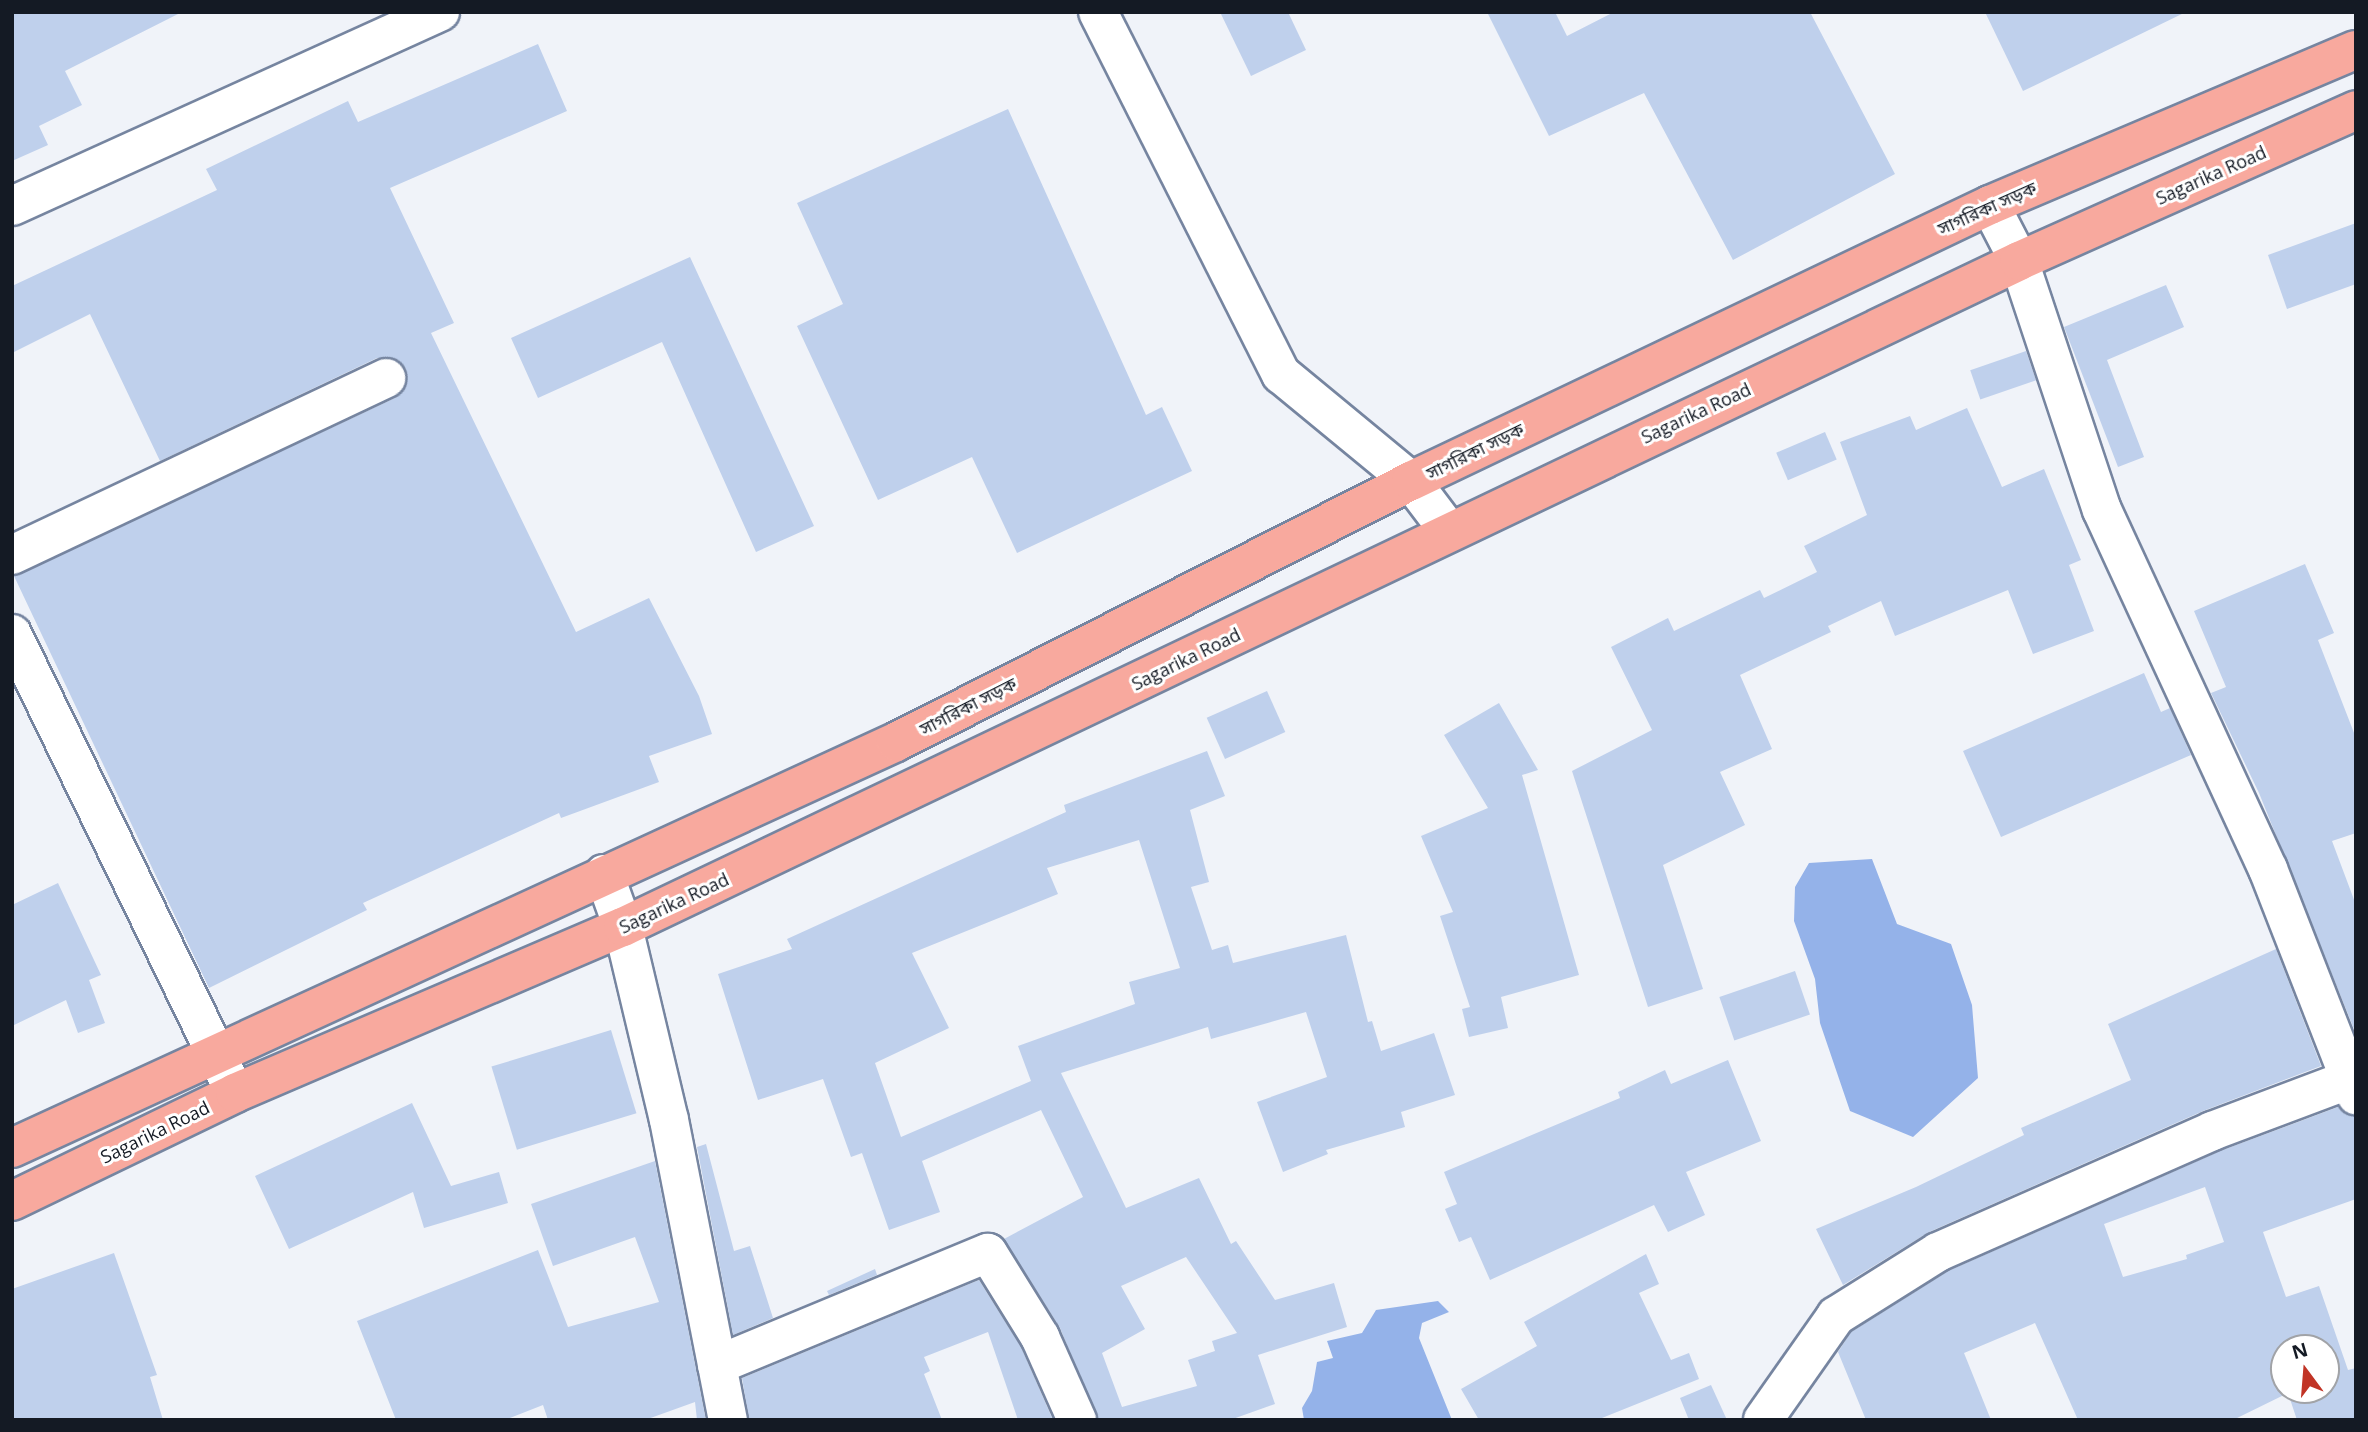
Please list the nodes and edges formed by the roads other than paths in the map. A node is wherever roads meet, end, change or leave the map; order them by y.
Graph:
1 (440, 12) edge
2 (1098, 12) edge
3 (2356, 51) edge
4 (2356, 110) edge
5 (1990, 205) junction
6 (12, 206) edge
7 (2018, 261) junction
8 (386, 378) dead end
9 (1411, 481) junction
10 (1448, 530) junction
11 (12, 555) edge
12 (12, 634) edge
13 (604, 874) junction
14 (622, 927) junction
15 (217, 1052) junction
16 (2353, 1087) edge
17 (235, 1093) junction
18 (12, 1148) edge
19 (12, 1201) edge
20 (718, 1365) junction
21 (728, 1420) edge
22 (1077, 1420) edge
23 (1763, 1420) edge

1 - 6 street
2 - 9 street
3 - 5 main road, সাগরিকা সড়ক
4 - 7 main road, Sagarika Road
5 - 7 street
5 - 9 main road, সাগরিকা সড়ক
7 - 10 main road, Sagarika Road
7 - 16 street
8 - 11 street
9 - 10 street
9 - 13 main road, সাগরিকা সড়ক
10 - 14 main road, Sagarika Road
12 - 15 street
13 - 14 street
13 - 15 main road
14 - 17 main road, Sagarika Road
14 - 20 street
15 - 17 street
15 - 18 main road
16 - 23 street
17 - 19 main road, Sagarika Road
20 - 21 street
20 - 22 street

